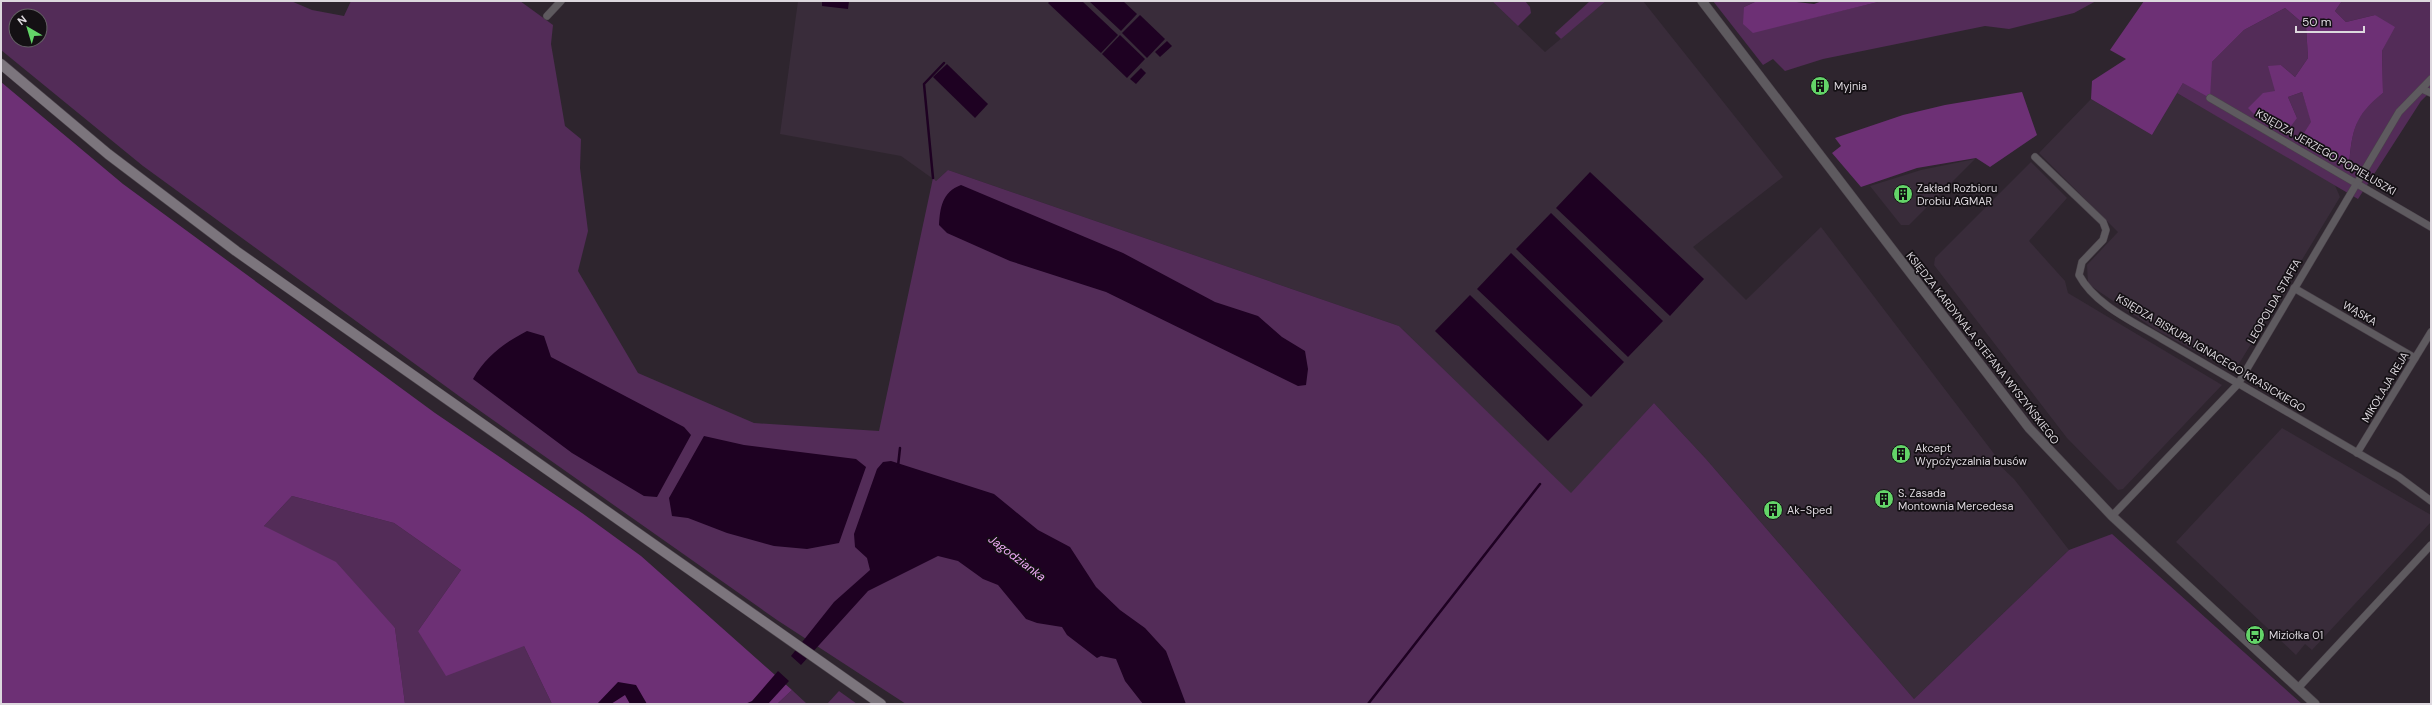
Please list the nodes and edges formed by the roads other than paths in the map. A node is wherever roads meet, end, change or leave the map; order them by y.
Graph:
1 (561, 1) edge
2 (1702, 1) edge
3 (547, 16) dead end
4 (1, 64) edge
5 (2431, 79) edge
6 (2422, 89) junction
7 (2431, 93) edge
8 (2210, 98) dead end
9 (2035, 156) dead end
10 (2357, 183) junction
11 (2431, 227) edge
12 (2294, 288) junction
13 (2431, 332) edge
14 (2415, 358) junction
15 (2238, 384) junction
16 (2357, 453) junction
17 (2431, 501) edge
18 (2112, 516) junction
19 (2431, 545) edge
20 (2298, 688) junction
21 (881, 704) edge
22 (2315, 704) edge

1 - 3 street
2 - 18 street, KSIĘDZA KARDYNAŁA STEFANA WYSZYŃSKIEGO
4 - 21 main road
5 - 6 street, LEOPOLDA STAFFA
6 - 7 street
6 - 10 street, LEOPOLDA STAFFA
8 - 10 street, KSIĘDZA JERZEGO POPIEŁUSZKI
9 - 15 street, KSIĘDZA BISKUPA IGNACEGO KRASICKIEGO
10 - 11 street, KSIĘDZA JERZEGO POPIEŁUSZKI
10 - 12 street, LEOPOLDA STAFFA
12 - 14 street, WĄSKA
12 - 15 street, LEOPOLDA STAFFA
13 - 14 street, MIKOŁAJA REJA
14 - 16 street, MIKOŁAJA REJA
15 - 16 street, KSIĘDZA BISKUPA IGNACEGO KRASICKIEGO
15 - 18 street, LEOPOLDA STAFFA
16 - 17 street, KSIĘDZA BISKUPA IGNACEGO KRASICKIEGO
18 - 20 street, KSIĘDZA KARDYNAŁA STEFANA WYSZYŃSKIEGO
19 - 20 street
20 - 22 street, KSIĘDZA KARDYNAŁA STEFANA WYSZYŃSKIEGO

